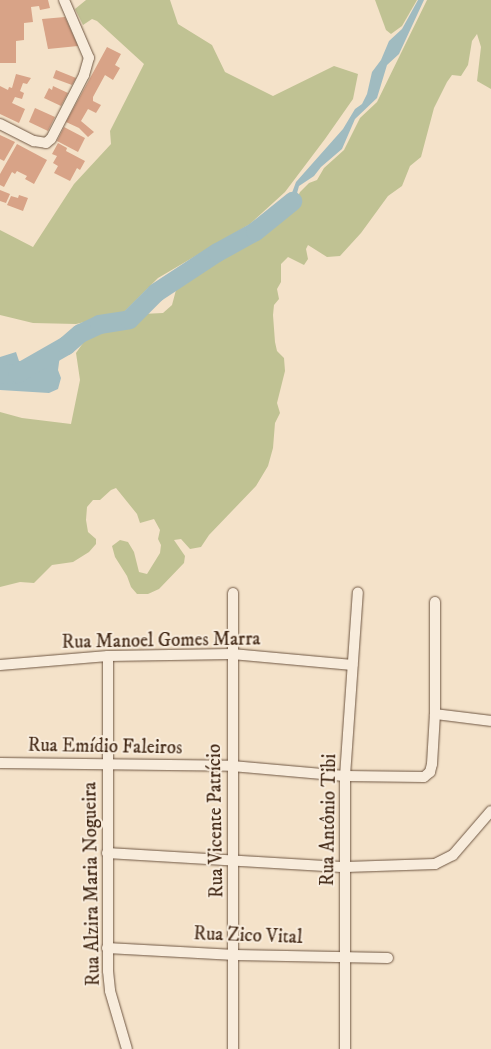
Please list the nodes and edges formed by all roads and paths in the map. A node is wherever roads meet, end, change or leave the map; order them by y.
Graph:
1 (64, 0) edge
2 (0, 124) edge
3 (358, 592) dead end
4 (233, 593) dead end
5 (435, 602) dead end
6 (232, 654) junction
7 (108, 656) junction
8 (0, 665) edge
9 (352, 665) junction
10 (435, 714) junction
11 (491, 722) edge
12 (0, 763) edge
13 (108, 764) junction
14 (232, 766) junction
15 (345, 776) junction
16 (491, 811) edge
17 (107, 853) junction
18 (233, 860) junction
19 (346, 867) junction
20 (107, 948) junction
21 (234, 955) junction
22 (345, 956) junction
23 (388, 958) dead end
24 (127, 1049) edge
25 (233, 1049) edge
26 (345, 1049) edge

1 - 2 street
3 - 9 street, Rua Antônio Tibi
4 - 6 street, Rua Vicente Patrício
5 - 10 street
6 - 7 street, Rua Manoel Gomes Marra
6 - 9 street, Rua Manoel Gomes Marra
6 - 14 street, Rua Vicente Patrício
7 - 8 street, Rua Manoel Gomes Marra
7 - 13 street, Rua Alzira Maria Nogueira
9 - 15 street, Rua Antônio Tibi
10 - 11 street
10 - 15 street, Rua Emídio Faleiros
12 - 13 street, Rua Emídio Faleiros
13 - 14 street, Rua Emídio Faleiros
13 - 17 street, Rua Alzira Maria Nogueira
14 - 15 street, Rua Emídio Faleiros
14 - 18 street, Rua Vicente Patrício
15 - 19 street, Rua Antônio Tibi
16 - 19 street
17 - 18 street
17 - 20 street, Rua Alzira Maria Nogueira
18 - 19 street
18 - 21 street, Rua Vicente Patrício
19 - 22 street, Rua Antônio Tibi
20 - 21 street, Rua Zico Vital
20 - 24 street, Rua Alzira Maria Nogueira
21 - 22 street, Rua Zico Vital
21 - 25 street, Rua Vicente Patrício
22 - 23 street, Rua Zico Vital
22 - 26 street, Rua Antônio Tibi

